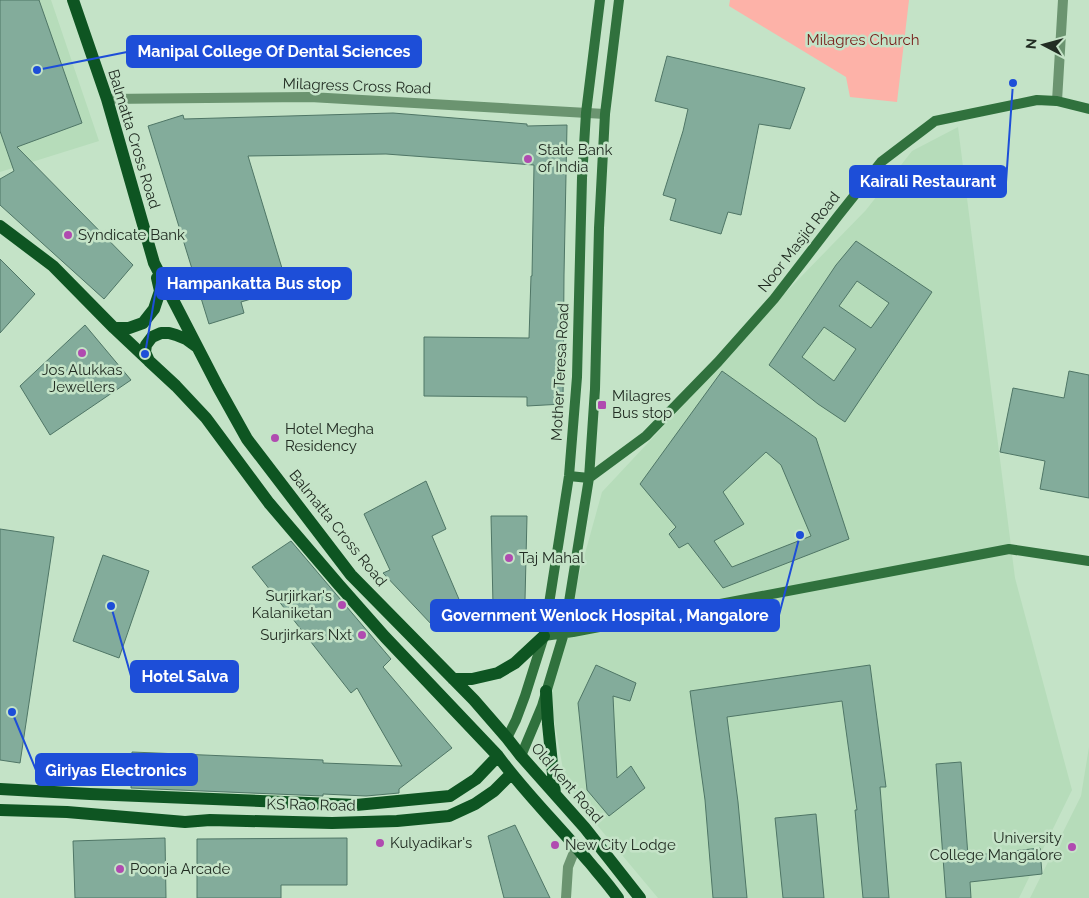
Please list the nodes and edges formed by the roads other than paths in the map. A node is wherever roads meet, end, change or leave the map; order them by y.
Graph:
1 (73, 0) edge
2 (600, 0) edge
3 (619, 0) edge
4 (1063, 0) edge
5 (107, 99) junction
6 (1057, 101) junction
7 (1089, 109) edge
8 (586, 113) junction
9 (606, 114) junction
10 (0, 226) edge
11 (154, 263) junction
12 (114, 328) junction
13 (197, 347) junction
14 (149, 361) junction
15 (569, 476) junction
16 (589, 478) junction
17 (1089, 561) edge
18 (564, 633) junction
19 (544, 636) junction
20 (453, 679) junction
21 (546, 691) junction
22 (507, 738) junction
23 (498, 756) junction
24 (521, 756) junction
25 (511, 774) junction
26 (0, 788) edge
27 (555, 794) junction
28 (0, 810) edge
29 (576, 847) junction
30 (566, 898) edge
31 (618, 898) edge
32 (640, 898) edge

1 - 5 main road, Balmatta Cross Road
2 - 8 main road, Mother Teresa Road
3 - 9 main road
4 - 6 street
5 - 8 street, Milagress Cross Road
5 - 11 main road, Balmatta Cross Road
6 - 7 main road, Noor Masjid Road
6 - 16 main road, Noor Masjid Road
8 - 9 street, Milagress Cross Road
8 - 15 main road, Mother Teresa Road
9 - 16 main road
10 - 12 main road
11 - 12 main road
11 - 13 main road, Balmatta Cross Road
12 - 14 main road
13 - 14 main road
13 - 20 main road, Balmatta Cross Road
14 - 23 main road
15 - 16 main road
15 - 19 main road, Mother Teresa Road
16 - 18 main road
17 - 18 main road
18 - 19 main road
18 - 21 main road
19 - 20 main road
19 - 22 main road, Mother Teresa Road
20 - 22 main road, Balmatta Cross Road
21 - 24 main road
21 - 27 main road
22 - 24 main road, Old Kent Road
23 - 25 main road
23 - 26 main road
24 - 27 main road, Old Kent Road
25 - 28 main road, KS Rao Road
25 - 29 main road
27 - 32 main road, Old Kent Road
29 - 30 street
29 - 31 main road

